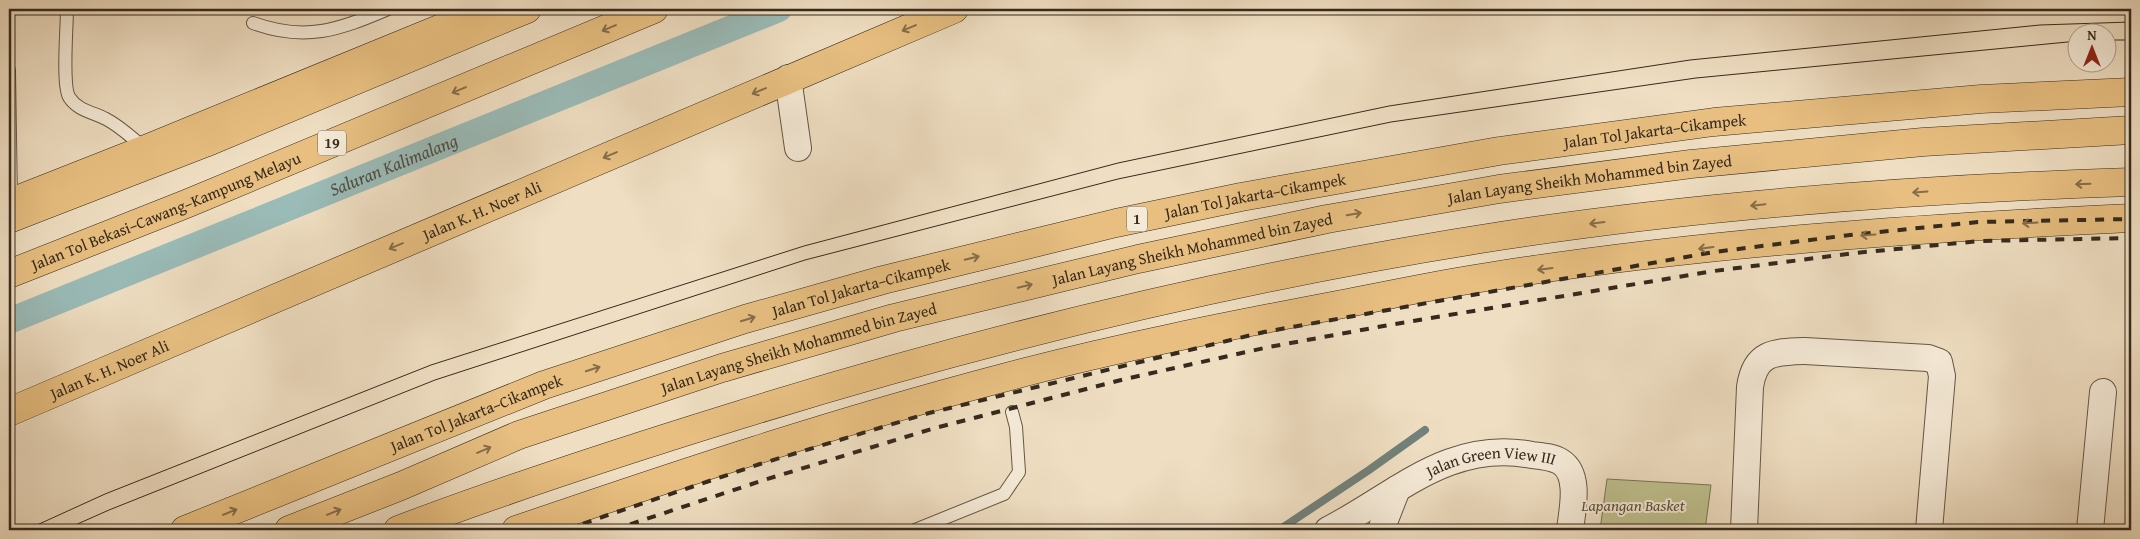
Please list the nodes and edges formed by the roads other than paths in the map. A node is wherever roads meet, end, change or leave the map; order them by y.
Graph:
1 (67, 9) edge
2 (388, 9) edge
3 (488, 9) edge
4 (527, 9) edge
5 (654, 9) edge
6 (954, 9) edge
7 (253, 24) dead end
8 (9, 70) edge
9 (788, 78) junction
10 (2131, 92) edge
11 (2131, 130) edge
12 (798, 148) dead end
13 (146, 149) junction
14 (2131, 182) edge
15 (10, 208) edge
16 (2131, 218) edge
17 (9, 274) edge
18 (2103, 392) dead end
19 (9, 412) edge
20 (1012, 412) dead end
21 (1397, 489) junction
22 (185, 530) edge
23 (289, 530) edge
24 (398, 530) edge
25 (516, 530) edge
26 (915, 530) edge
27 (1328, 530) edge
28 (1381, 530) edge
29 (1570, 530) edge
30 (1744, 530) edge
31 (1929, 530) edge
32 (2090, 530) edge

1 - 13 lane
2 - 7 lane
3 - 13 main road
4 - 15 main road
5 -> 17 main road, Jalan Tol Bekasi–Cawang–Kampung Melayu / 19
6 -> 9 main road, Jalan K. H. Noer Ali
8 - 15 lane
9 - 12 street
9 -> 19 main road, Jalan K. H. Noer Ali
22 -> 10 main road, Jalan Tol Jakarta–Cikampek / 1
23 -> 11 main road, Jalan Layang Sheikh Mohammed bin Zayed
13 - 15 main road
14 -> 24 main road
16 -> 25 main road
18 - 32 street
20 - 26 lane
21 - 27 street
21 - 28 street
21 - 29 street, Jalan Green View III
30 - 31 street

